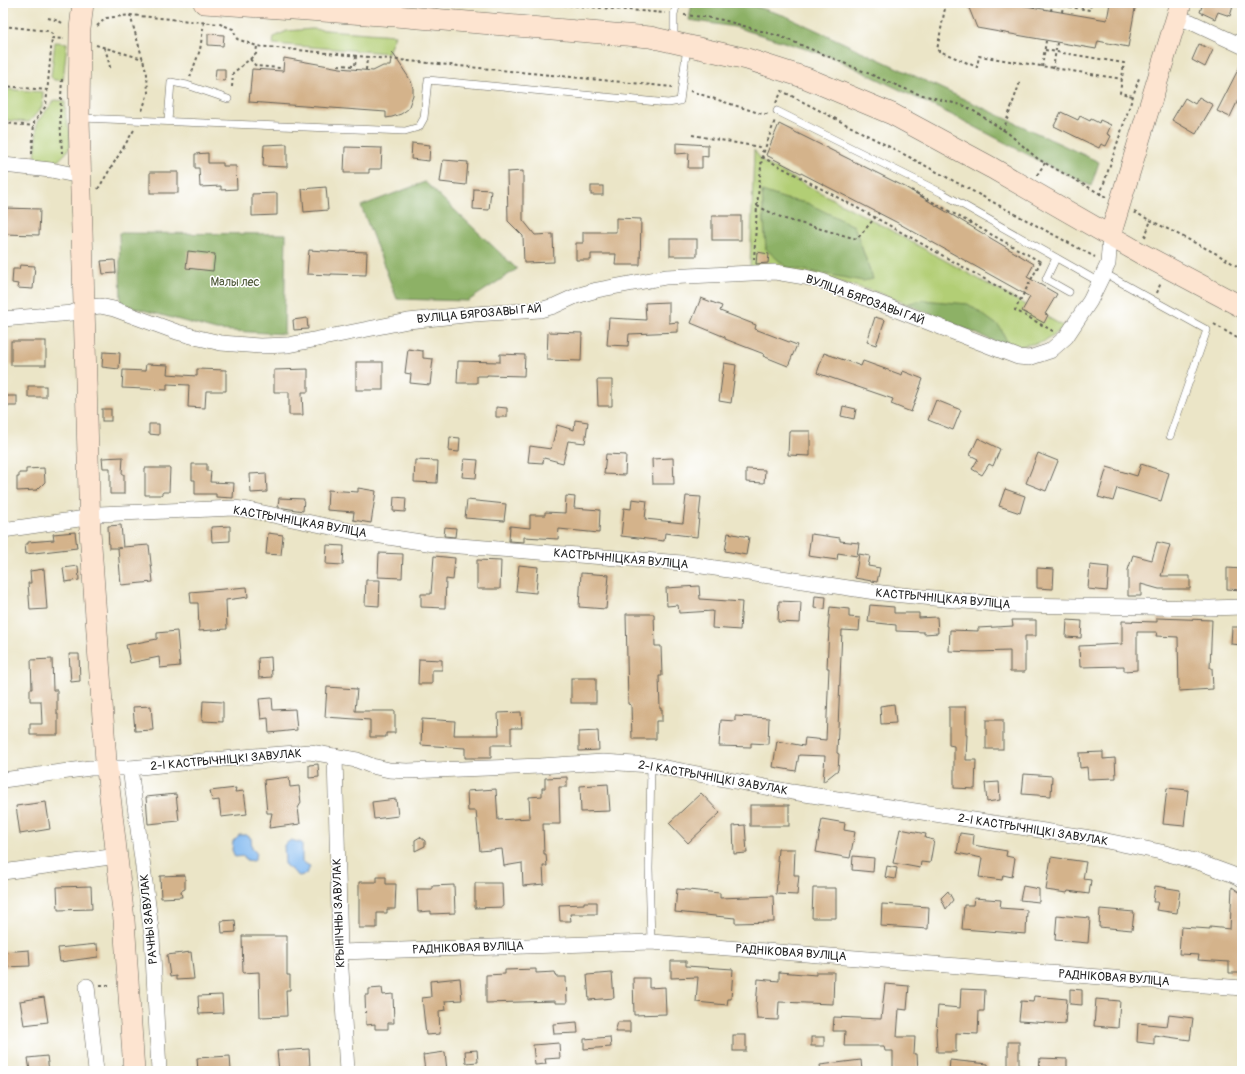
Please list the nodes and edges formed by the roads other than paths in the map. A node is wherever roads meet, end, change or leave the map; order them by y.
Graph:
1 (83, 3) edge
2 (677, 3) edge
3 (1179, 10) edge
4 (204, 13) edge
5 (680, 44) junction
6 (1242, 46) edge
7 (228, 99) dead end
8 (775, 110) road end
9 (79, 118) junction
10 (168, 121) junction
11 (3, 164) edge
12 (80, 176) junction
13 (1110, 236) junction
14 (1056, 258) junction
15 (1104, 273) junction
16 (1069, 292) dead end
17 (1242, 307) edge
18 (84, 308) junction
19 (3, 319) edge
20 (1170, 436) dead end
21 (91, 517) junction
22 (3, 530) edge
23 (1242, 607) edge
24 (335, 756) junction
25 (651, 765) junction
26 (130, 768) junction
27 (106, 769) junction
28 (3, 780) edge
29 (117, 856) junction
30 (3, 872) edge
31 (1242, 880) edge
32 (651, 942) junction
33 (340, 952) junction
34 (87, 986) dead end
35 (1242, 988) edge
36 (96, 1071) edge
37 (134, 1071) edge
38 (159, 1071) edge
39 (347, 1071) edge

1 - 9 main road
2 - 5 lane
3 - 6 street
3 - 13 main road
4 - 5 main road
5 - 10 lane
5 - 13 main road
7 - 10 lane
8 - 14 lane
9 - 10 lane
9 - 12 main road
11 - 12 street
12 - 18 main road
13 - 15 street, ВУЛІЦА БЯРОЗАВЫ ГАЙ
13 - 17 main road
14 - 15 lane
14 - 16 lane
15 - 18 street, ВУЛІЦА БЯРОЗАВЫ ГАЙ
15 - 20 lane
18 - 19 street, ВУЛІЦА БЯРОЗАВЫ ГАЙ
18 - 21 main road
21 - 22 street, КАСТРЫЧНІЦКАЯ ВУЛІЦА
21 - 23 street, КАСТРЫЧНІЦКАЯ ВУЛІЦА
21 - 27 main road
24 - 25 street, 2-І КАСТРЫЧНІЦКІ ЗАВУЛАК
24 - 26 street, 2-І КАСТРЫЧНІЦКІ ЗАВУЛАК
24 - 33 street, КРЫНІЧНЫ ЗАВУЛАК
25 - 31 street, 2-І КАСТРЫЧНІЦКІ ЗАВУЛАК
25 - 32 lane
26 - 27 street, 2-І КАСТРЫЧНІЦКІ ЗАВУЛАК
26 - 38 street, РАЧНЫ ЗАВУЛАК
27 - 28 street, 2-І КАСТРЫЧНІЦКІ ЗАВУЛАК
27 - 29 main road
29 - 30 street
29 - 37 main road
32 - 33 street, РАДНІКОВАЯ ВУЛІЦА
32 - 35 street, РАДНІКОВАЯ ВУЛІЦА
33 - 39 street, КРЫНІЧНЫ ЗАВУЛАК
34 - 36 street

